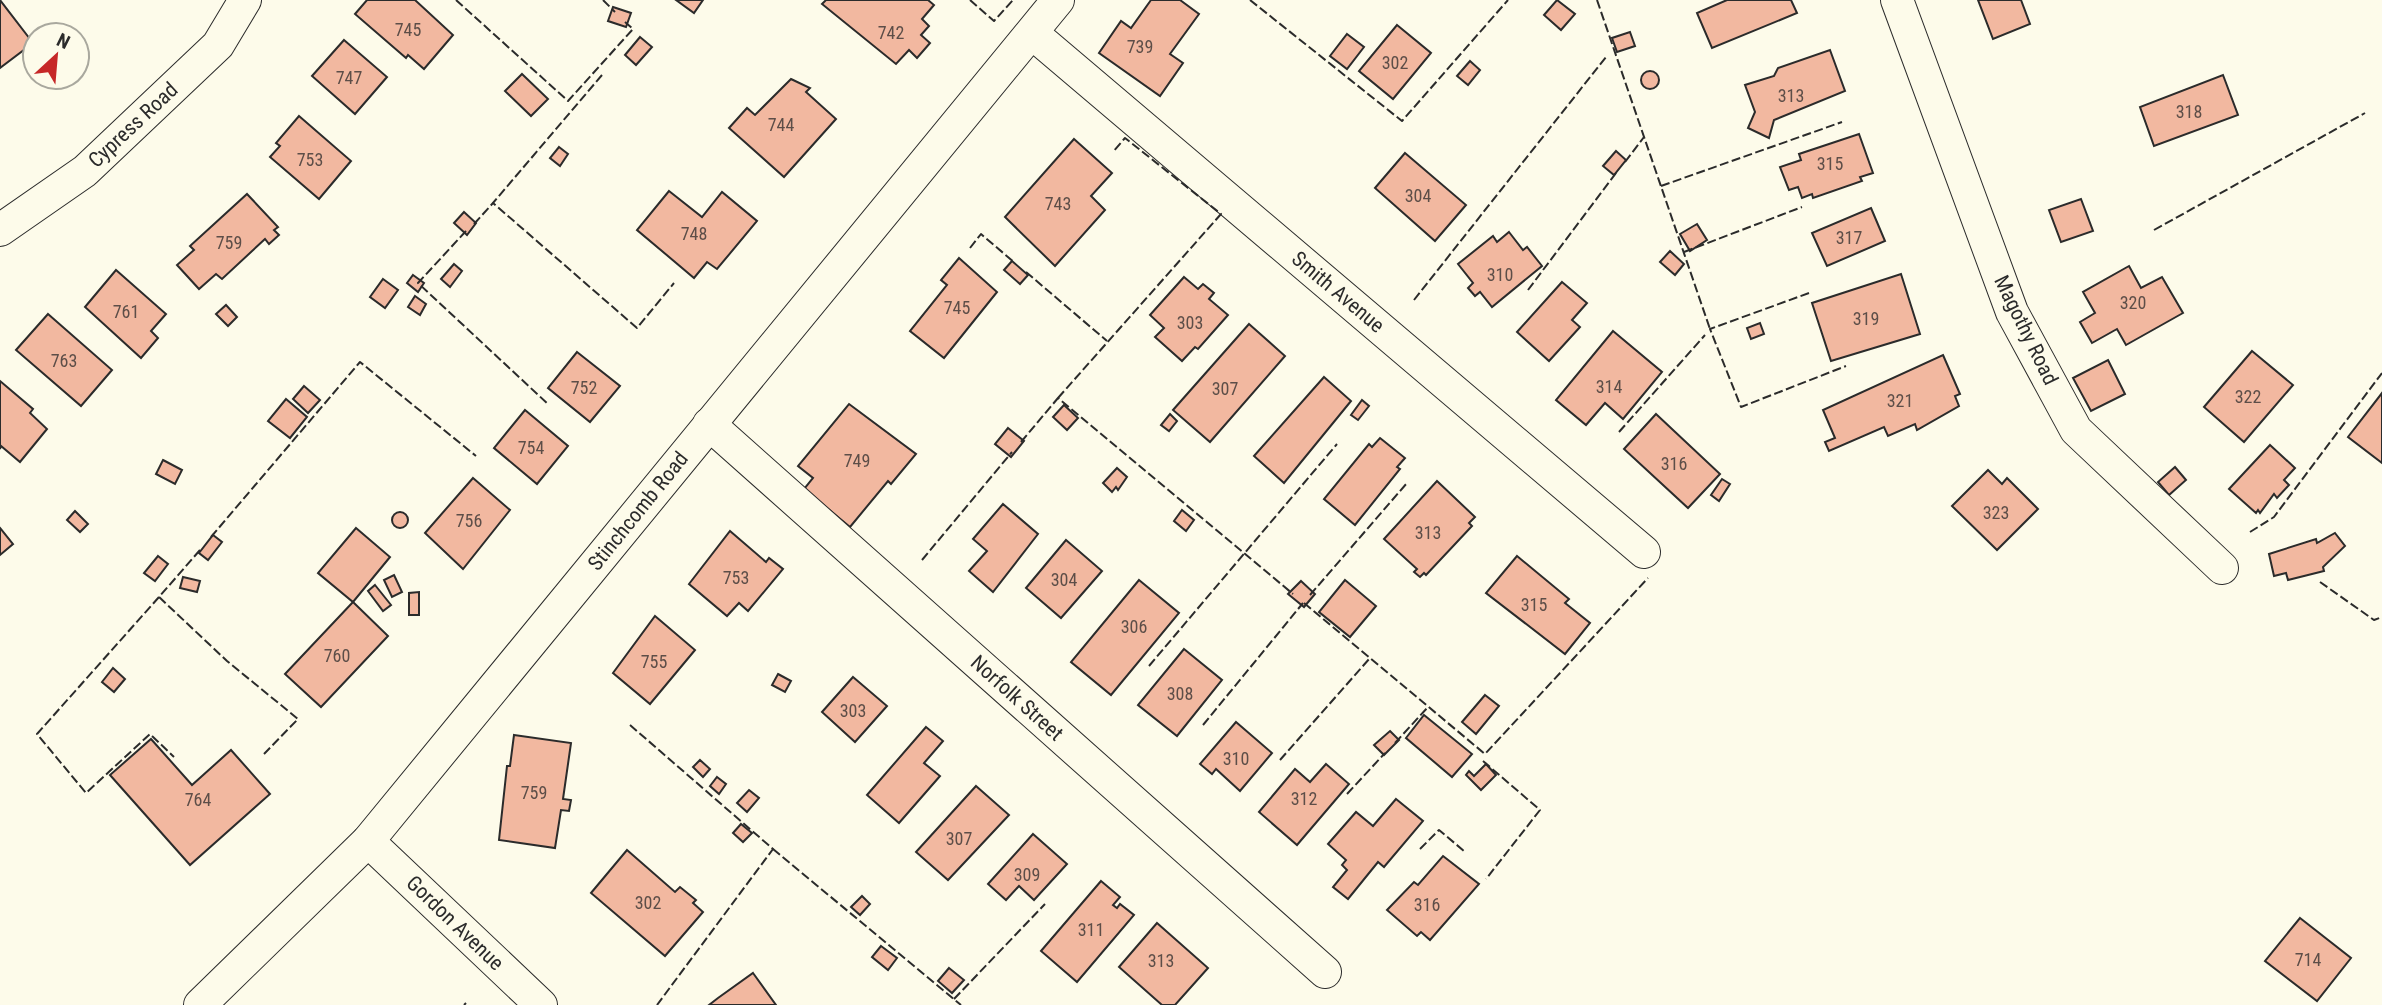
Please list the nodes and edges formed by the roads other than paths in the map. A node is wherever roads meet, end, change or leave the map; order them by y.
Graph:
1 (245, 0) edge
2 (1058, 0) edge
3 (1897, 0) edge
4 (1032, 33) junction
5 (0, 230) edge
6 (709, 424) junction
7 (1644, 552) dead end
8 (2222, 568) dead end
9 (368, 841) junction
10 (1325, 972) dead end
11 (200, 1005) edge
12 (541, 1005) edge

1 - 5 street, Cypress Road
2 - 4 street, Stinchcomb Road
3 - 8 street, Magothy Road
4 - 6 street, Stinchcomb Road
4 - 7 street, Smith Avenue
6 - 9 street, Stinchcomb Road
6 - 10 street, Norfolk Street
9 - 11 street, Stinchcomb Road
9 - 12 street, Gordon Avenue

